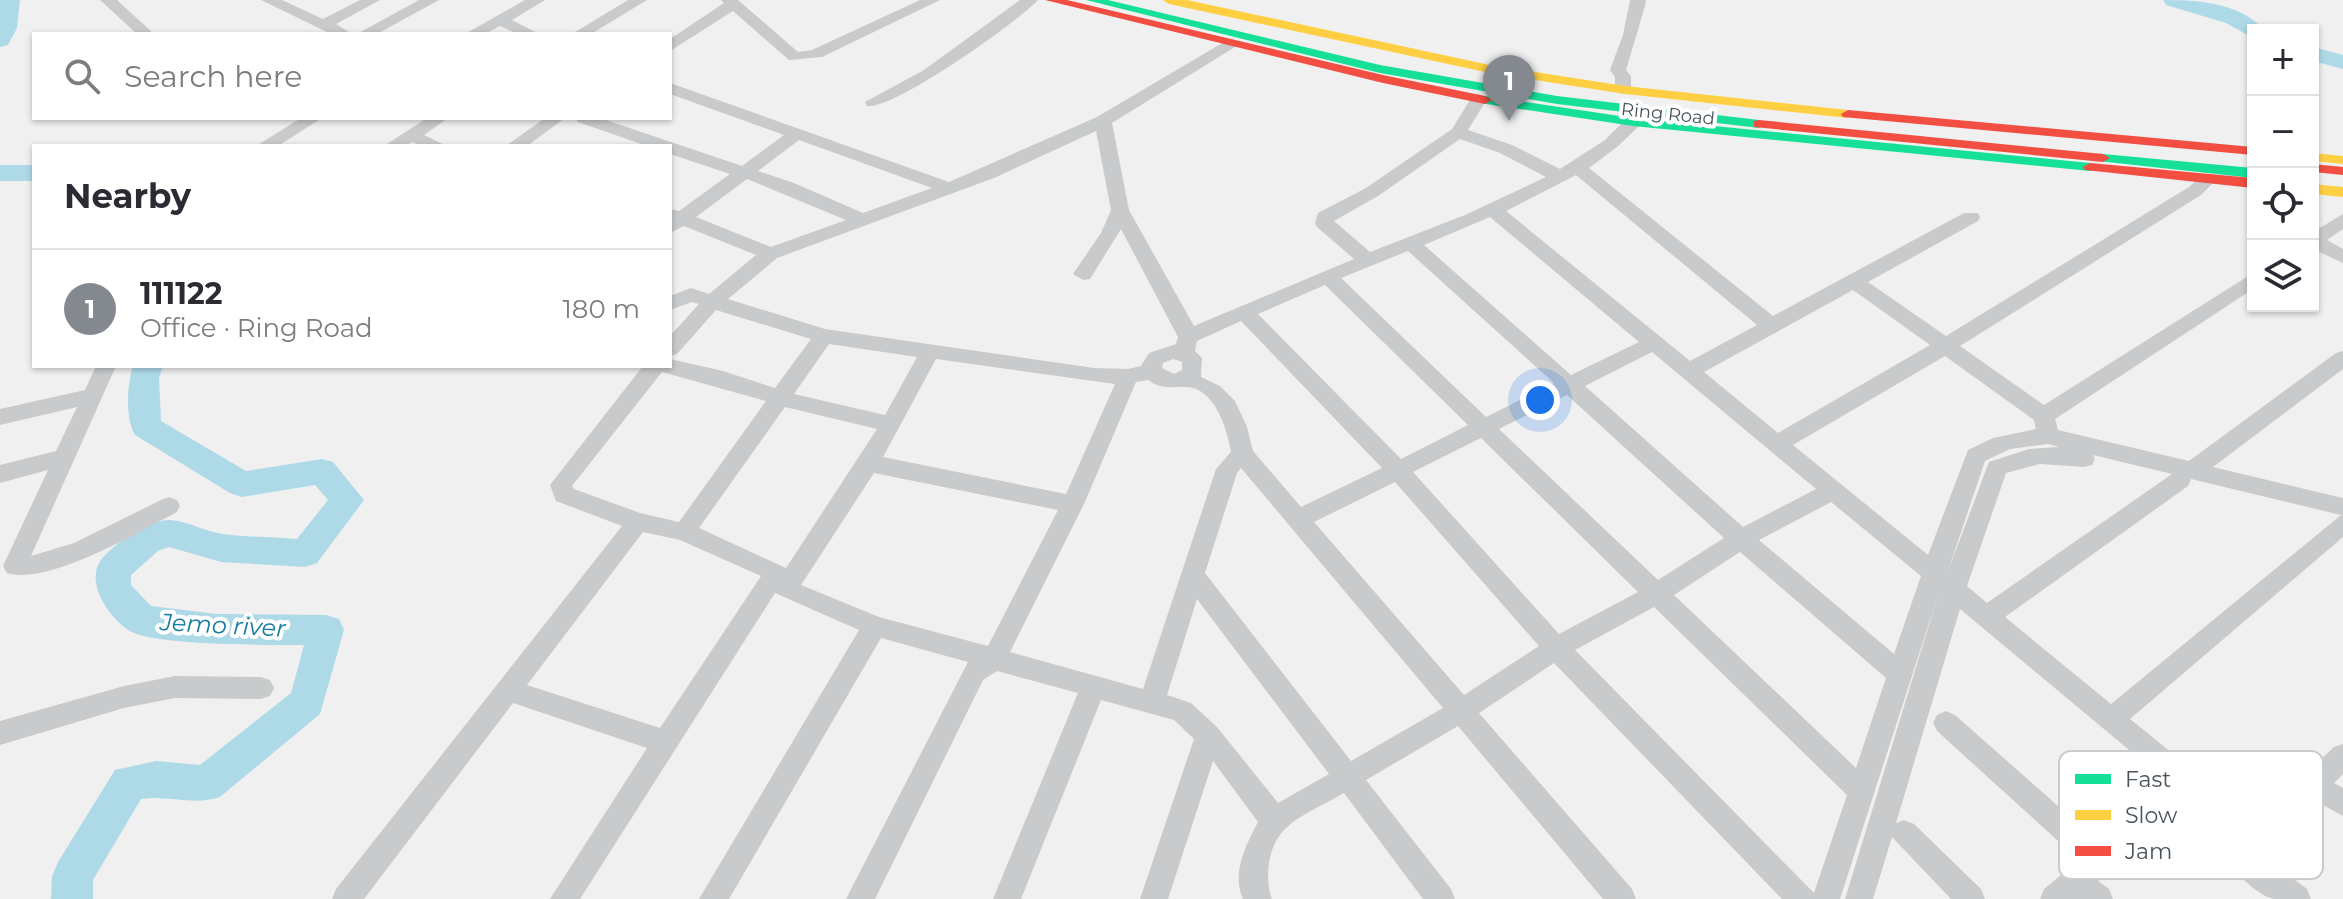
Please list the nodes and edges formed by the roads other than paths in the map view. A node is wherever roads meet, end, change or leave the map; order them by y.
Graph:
1 (110, 0) edge
2 (269, 0) edge
3 (372, 0) edge
4 (431, 0) edge
5 (639, 0) edge
6 (932, 0) edge
7 (1030, 0) edge
8 (1051, 0) edge
9 (1092, 0) edge
10 (1136, 0) edge
11 (1169, 0) edge
12 (1638, 0) edge
13 (532, 1) edge
14 (731, 2) edge
15 (500, 20) junction
16 (324, 24) junction
17 (144, 32) edge
18 (340, 32) edge
19 (369, 32) edge
20 (477, 32) edge
21 (527, 32) edge
22 (583, 32) edge
23 (1229, 44) junction
24 (672, 45) edge
25 (672, 89) edge
26 (1623, 89) junction
27 (1479, 99) junction
28 (873, 102) dead end
29 (310, 120) edge
30 (436, 120) edge
31 (547, 120) edge
32 (590, 120) edge
33 (1103, 121) junction
34 (1633, 122) junction
35 (1458, 132) junction
36 (795, 135) junction
37 (412, 136) junction
38 (268, 144) edge
39 (397, 144) edge
40 (433, 144) edge
41 (517, 144) edge
42 (658, 144) edge
43 (672, 149) edge
44 (2247, 150) edge
45 (2319, 158) edge
46 (2343, 160) edge
47 (2247, 161) edge
48 (1577, 167) junction
49 (2319, 169) edge
50 (2343, 171) edge
51 (742, 172) junction
52 (2247, 172) edge
53 (1559, 176) junction
54 (2208, 179) junction
55 (2319, 180) edge
56 (2247, 182) edge
57 (2343, 182) edge
58 (949, 188) junction
59 (2319, 190) edge
60 (2343, 192) edge
61 (1492, 209) junction
62 (1120, 210) junction
63 (1971, 217) dead end
64 (674, 220) edge
65 (863, 220) junction
66 (2343, 220) edge
67 (1411, 243) junction
68 (770, 254) junction
69 (2343, 257) edge
70 (1367, 260) junction
71 (1083, 274) dead end
72 (1329, 278) junction
73 (1855, 282) junction
74 (2247, 284) edge
75 (672, 288) edge
76 (691, 295) junction
77 (672, 302) edge
78 (712, 302) junction
79 (1243, 311) junction
80 (1772, 326) junction
81 (824, 336) junction
82 (1652, 344) junction
83 (1186, 345) junction
84 (1947, 345) junction
85 (672, 347) edge
86 (929, 353) junction
87 (2343, 358) edge
88 (672, 367) edge
89 (105, 368) edge
90 (653, 368) edge
91 (1152, 371) junction
92 (1689, 371) junction
93 (1128, 377) junction
94 (1187, 379) junction
95 (1567, 386) junction
96 (91, 396) junction
97 (780, 398) junction
98 (0, 417) edge
99 (890, 424) junction
100 (2046, 426) junction
101 (1485, 427) junction
102 (1778, 443) junction
103 (1242, 454) junction
104 (65, 457) junction
105 (869, 463) junction
106 (1397, 469) junction
107 (0, 474) edge
108 (2187, 475) junction
109 (1834, 490) junction
110 (1073, 504) junction
111 (169, 506) dead end
112 (2343, 507) edge
113 (1299, 519) junction
114 (638, 522) junction
115 (2343, 523) edge
116 (684, 532) junction
117 (1741, 539) junction
118 (1934, 572) junction
119 (1192, 574) junction
120 (780, 580) junction
121 (1954, 589) junction
122 (1656, 594) junction
123 (1987, 616) junction
124 (875, 626) junction
125 (1556, 648) junction
126 (994, 659) junction
127 (1900, 674) junction
128 (261, 688) dead end
129 (1093, 688) junction
130 (506, 689) junction
131 (1152, 702) junction
132 (1460, 711) junction
133 (2112, 719) junction
134 (1946, 723) dead end
135 (0, 733) edge
136 (1208, 735) junction
137 (665, 742) junction
138 (2150, 751) edge
139 (2343, 756) edge
140 (2323, 776) edge
141 (1347, 777) junction
142 (1861, 791) junction
143 (2323, 791) edge
144 (2343, 803) edge
145 (1274, 820) junction
146 (2059, 824) edge
147 (1904, 833) dead end
148 (2265, 879) edge
149 (2065, 890) edge
150 (346, 899) edge
151 (564, 899) edge
152 (713, 899) edge
153 (860, 899) edge
154 (1007, 899) edge
155 (1154, 899) edge
156 (1258, 899) edge
157 (1441, 899) edge
158 (1622, 899) edge
159 (1802, 899) edge
160 (1826, 899) edge
161 (1859, 899) edge
162 (1971, 899) edge
163 (2099, 899) edge
164 (2297, 899) edge

1 - 17 street
2 - 16 street
3 - 16 street
4 - 19 street
5 - 22 street
6 - 14 street
7 - 28 street
8 - 23 main road
9 - 52 main road, Ring Road
10 - 47 main road, Ring Road
11 - 26 main road
12 - 26 street
13 - 15 street
14 - 24 street
15 - 20 street
15 - 21 street
16 - 18 street
23 - 27 main road
23 - 33 street
25 - 36 street
26 - 44 main road
27 - 34 main road
27 - 35 street
29 - 38 street
30 - 37 street
31 - 41 street
32 - 42 street
33 - 58 street
33 - 62 street
34 - 48 street
34 - 54 main road
35 - 53 street
35 - 70 street
36 - 51 street
36 - 58 street
37 - 39 street
37 - 40 street
43 - 51 street
45 - 46 main road
48 - 53 street
48 - 80 street
49 - 50 main road
51 - 64 street
51 - 65 street
53 - 61 street
54 - 56 main road
54 - 84 street
55 - 57 main road
58 - 65 street
59 - 60 main road
61 - 67 street
61 - 82 street
62 - 71 street
62 - 83 street
63 - 73 street
64 - 68 street
65 - 68 street
66 - 69 street
67 - 70 street
67 - 95 street
68 - 78 street
70 - 72 street
72 - 79 street
72 - 101 street
73 - 80 street
73 - 84 street
74 - 100 street
75 - 76 street
76 - 77 street
76 - 78 street
78 - 81 street
78 - 85 street
79 - 83 street
79 - 106 street
80 - 92 street
81 - 86 street
81 - 97 street
82 - 92 street
82 - 95 street
83 - 91 street
83 - 94 street
84 - 100 street
84 - 102 street
86 - 93 street
86 - 99 street
87 - 108 street
88 - 97 street
89 - 96 street
90 - 114 street
91 - 93 street
91 - 94 street
92 - 102 street
93 - 110 street
94 - 103 street
95 - 101 street
95 - 117 street
96 - 98 street
96 - 104 street
97 - 99 street
97 - 116 street
99 - 105 street
100 - 108 street
100 - 118 street
101 - 106 street
101 - 122 street
102 - 109 street
103 - 113 street
103 - 119 street
104 - 107 street
104 - 111 street
105 - 110 street
105 - 120 street
106 - 113 street
106 - 125 street
108 - 112 street
108 - 115 street
108 - 121 street
108 - 123 street
109 - 117 street
109 - 118 street
110 - 126 street
113 - 132 street
114 - 116 street
114 - 130 street
115 - 133 street
116 - 120 street
117 - 122 street
117 - 127 street
118 - 121 street
118 - 127 street
119 - 131 street
119 - 141 street
120 - 124 street
120 - 137 street
121 - 123 street
121 - 161 street
122 - 125 street
122 - 142 street
123 - 133 street
124 - 126 street
124 - 152 street
125 - 132 street
125 - 159 street
126 - 129 street
126 - 153 street
127 - 142 street
128 - 135 street
129 - 131 street
129 - 154 street
130 - 137 street
130 - 150 street
131 - 136 street
132 - 141 street
132 - 158 street
133 - 138 street
134 - 146 street
136 - 145 street
136 - 155 street
137 - 151 street
139 - 140 street
141 - 145 street
141 - 157 street
142 - 160 street
143 - 144 street
145 - 156 street
147 - 162 street
148 - 164 street
149 - 163 street

